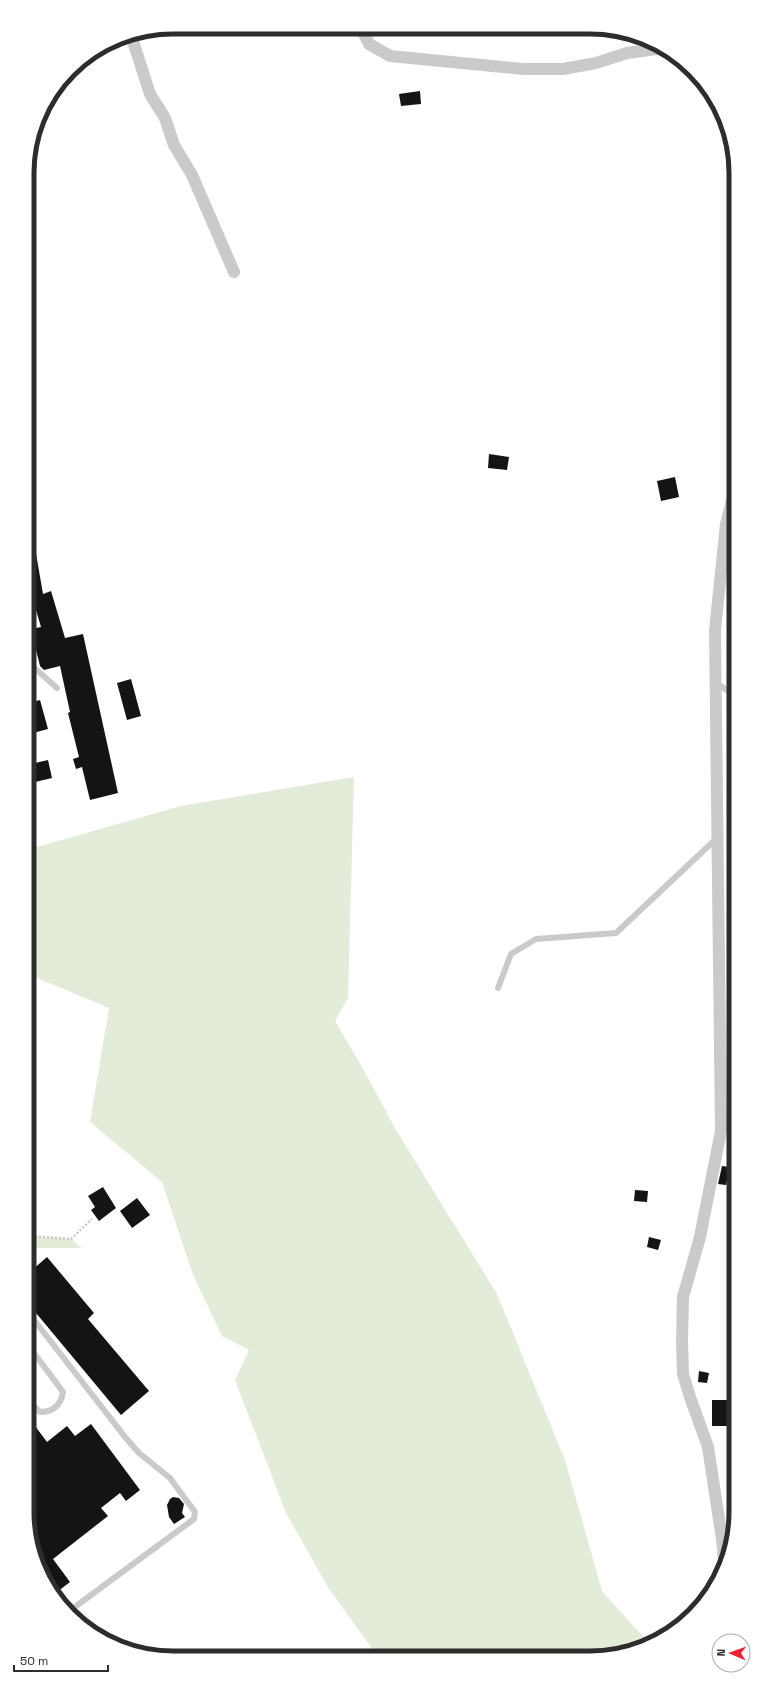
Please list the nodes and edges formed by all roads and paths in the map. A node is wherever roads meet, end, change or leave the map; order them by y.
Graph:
1 (364, 34) edge
2 (133, 40) edge
3 (654, 49) edge
4 (234, 272) dead end
5 (729, 512) edge
6 (34, 667) edge
7 (716, 683) junction
8 (57, 688) dead end
9 (729, 691) edge
10 (717, 838) junction
11 (498, 988) dead end
12 (92, 1219) dead end
13 (34, 1236) edge
14 (34, 1320) edge
15 (34, 1353) edge
16 (34, 1406) edge
17 (723, 1551) edge
18 (73, 1609) edge

1 - 3 street
2 - 4 street
5 - 7 street
6 - 8 lane
7 - 9 lane
7 - 10 street
10 - 11 lane
10 - 17 street
12 - 13 path
14 - 18 lane
15 - 16 lane

